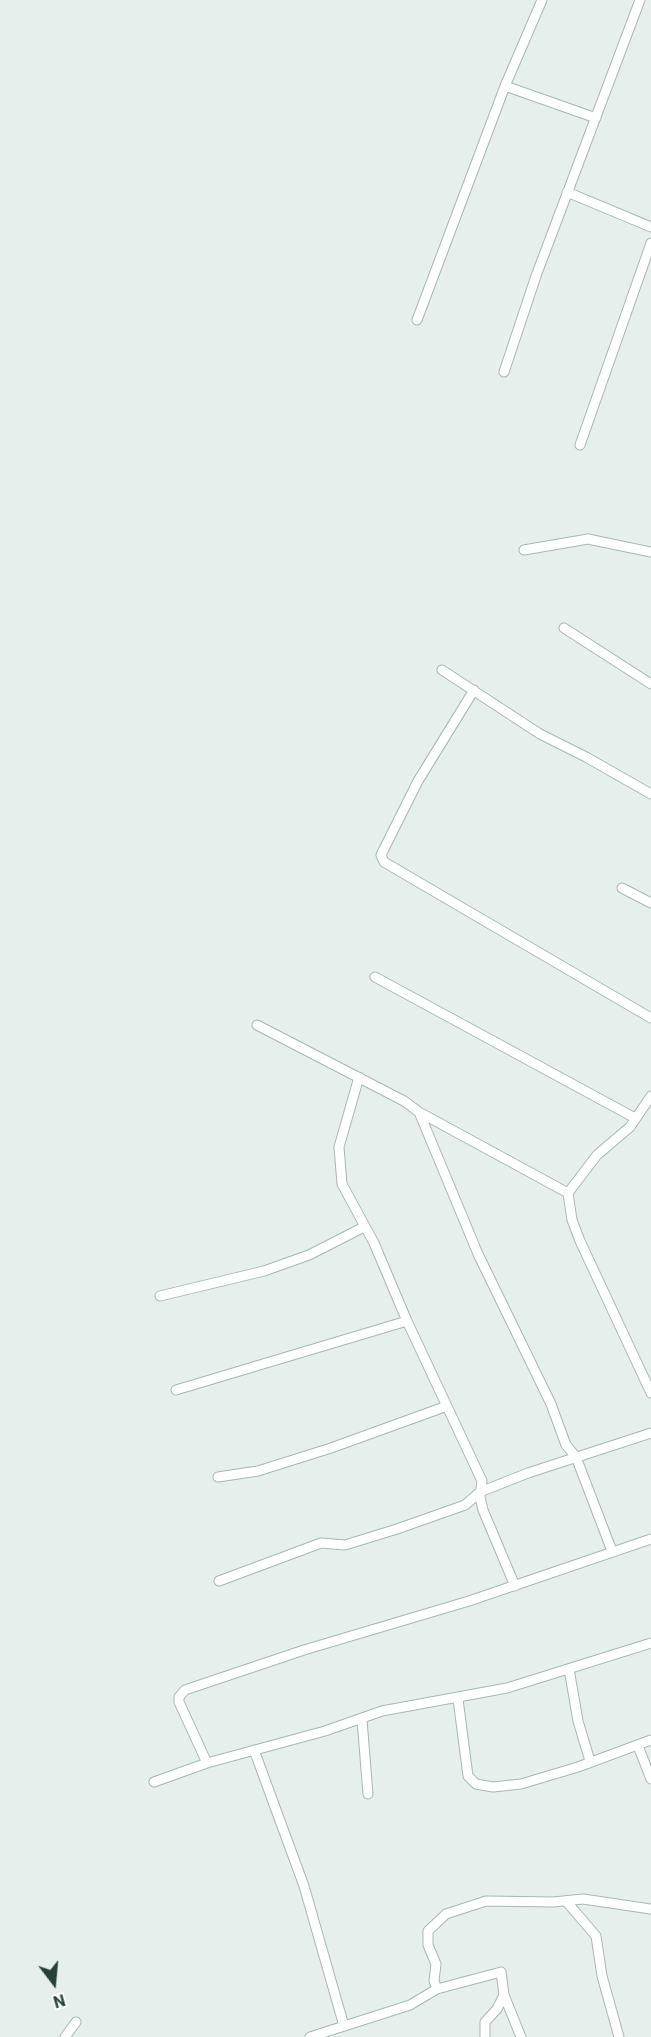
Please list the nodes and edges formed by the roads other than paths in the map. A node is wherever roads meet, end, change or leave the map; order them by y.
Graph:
1 (542, 0) edge
2 (640, 0) edge
3 (505, 86) junction
4 (596, 118) junction
5 (567, 192) junction
6 (651, 228) edge
7 (651, 243) edge
8 (417, 320) dead end
9 (504, 372) dead end
10 (580, 445) dead end
11 (524, 550) dead end
12 (651, 552) edge
13 (564, 628) dead end
14 (442, 670) dead end
15 (651, 684) edge
16 (474, 690) junction
17 (651, 794) edge
18 (621, 888) dead end
19 (651, 903) edge
20 (375, 977) dead end
21 (651, 1018) edge
22 (257, 1025) dead end
23 (358, 1077) junction
24 (651, 1096) edge
25 (418, 1112) junction
26 (635, 1118) junction
27 (568, 1193) junction
28 (364, 1227) junction
29 (160, 1296) dead end
30 (406, 1321) junction
31 (176, 1389) dead end
32 (651, 1393) edge
33 (447, 1406) junction
34 (651, 1433) edge
35 (576, 1457) junction
36 (218, 1478) dead end
37 (480, 1492) junction
38 (651, 1539) edge
39 (612, 1551) junction
40 (219, 1581) dead end
41 (515, 1586) junction
42 (651, 1642) edge
43 (569, 1669) junction
44 (458, 1699) junction
45 (362, 1720) junction
46 (651, 1740) edge
47 (638, 1746) junction
48 (254, 1750) junction
49 (591, 1761) junction
50 (207, 1763) junction
51 (651, 1779) edge
52 (154, 1782) dead end
53 (368, 1794) dead end
54 (566, 1901) junction
55 (651, 1909) edge
56 (437, 1989) junction
57 (504, 1995) junction
58 (76, 2022) dead end
59 (344, 2026) junction
60 (65, 2037) edge
61 (310, 2037) edge
62 (485, 2037) edge
63 (521, 2037) edge
64 (619, 2037) edge

1 - 3 street
2 - 4 street
3 - 4 street
3 - 8 street
4 - 5 street
5 - 6 street
5 - 9 street
7 - 10 street
11 - 12 street
13 - 15 street
14 - 16 street
16 - 17 street
16 - 21 street
18 - 19 street
20 - 26 street
22 - 23 street
23 - 25 street
23 - 28 street
24 - 26 street
25 - 27 street
25 - 35 street
26 - 27 street
27 - 32 street
28 - 29 street
28 - 30 street
30 - 31 street
30 - 33 street
33 - 36 street
33 - 37 street
34 - 35 street
35 - 37 street
35 - 39 street
37 - 40 street
37 - 41 street
38 - 39 street
39 - 41 street
41 - 50 street
42 - 43 street
43 - 44 street
43 - 49 street
44 - 45 street
44 - 49 street
45 - 48 street
45 - 53 street
46 - 47 street
47 - 49 street
47 - 51 street
48 - 50 street
48 - 59 street
50 - 52 street
54 - 55 street
54 - 56 street
54 - 64 street
56 - 57 street
56 - 59 street
57 - 62 street
57 - 63 street
58 - 60 street
59 - 61 street

